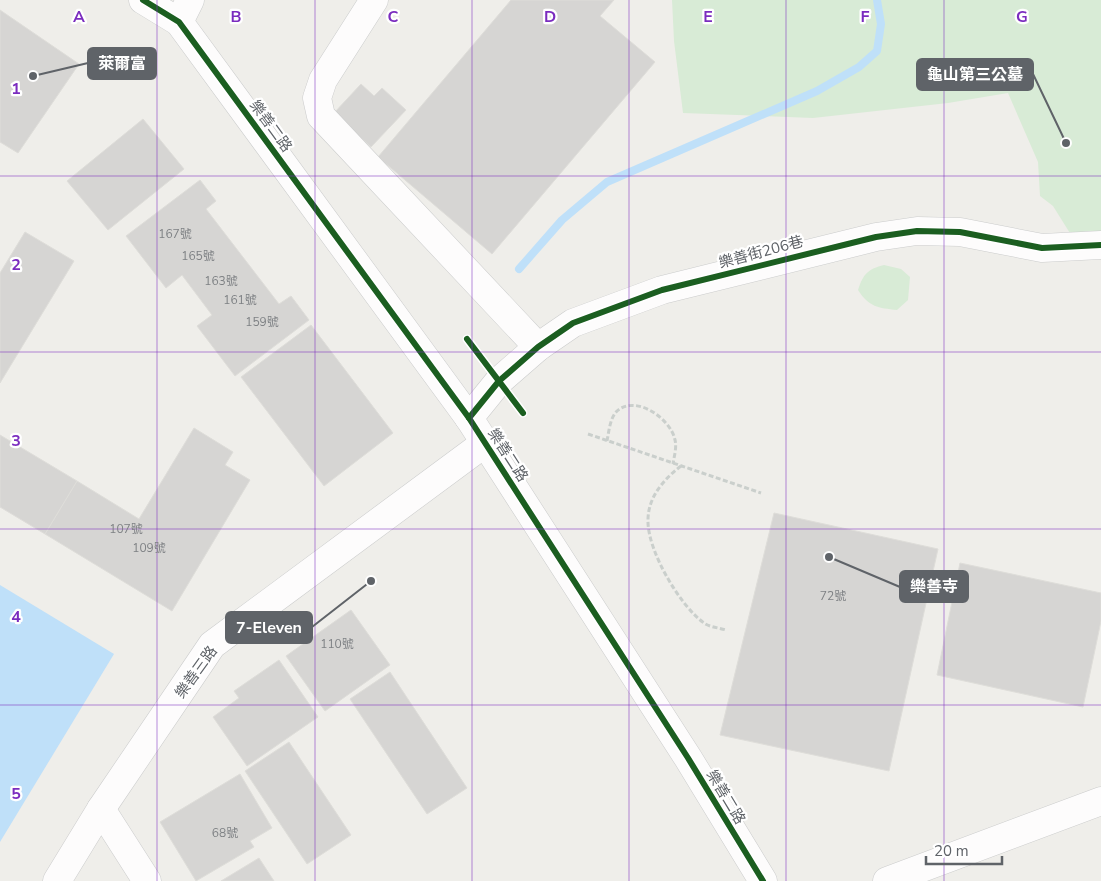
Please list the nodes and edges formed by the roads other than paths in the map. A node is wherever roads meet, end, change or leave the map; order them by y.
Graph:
1 (143, 0) edge
2 (374, 0) edge
3 (185, 11) edge
4 (1101, 245) edge
5 (538, 346) junction
6 (469, 418) junction
7 (486, 443) junction
8 (1101, 801) edge
9 (101, 809) junction
10 (57, 881) edge
11 (147, 881) edge
12 (762, 881) edge
13 (886, 881) edge

1 - 3 street, 樂善二路
2 - 5 street
3 - 6 street, 樂善二路
4 - 5 street, 樂善街206巷
5 - 6 street, 樂善街206巷
6 - 7 street, 樂善二路
7 - 9 street, 樂善三路
7 - 12 street, 樂善二路
8 - 13 street
9 - 10 street, 樂善三路
9 - 11 street

